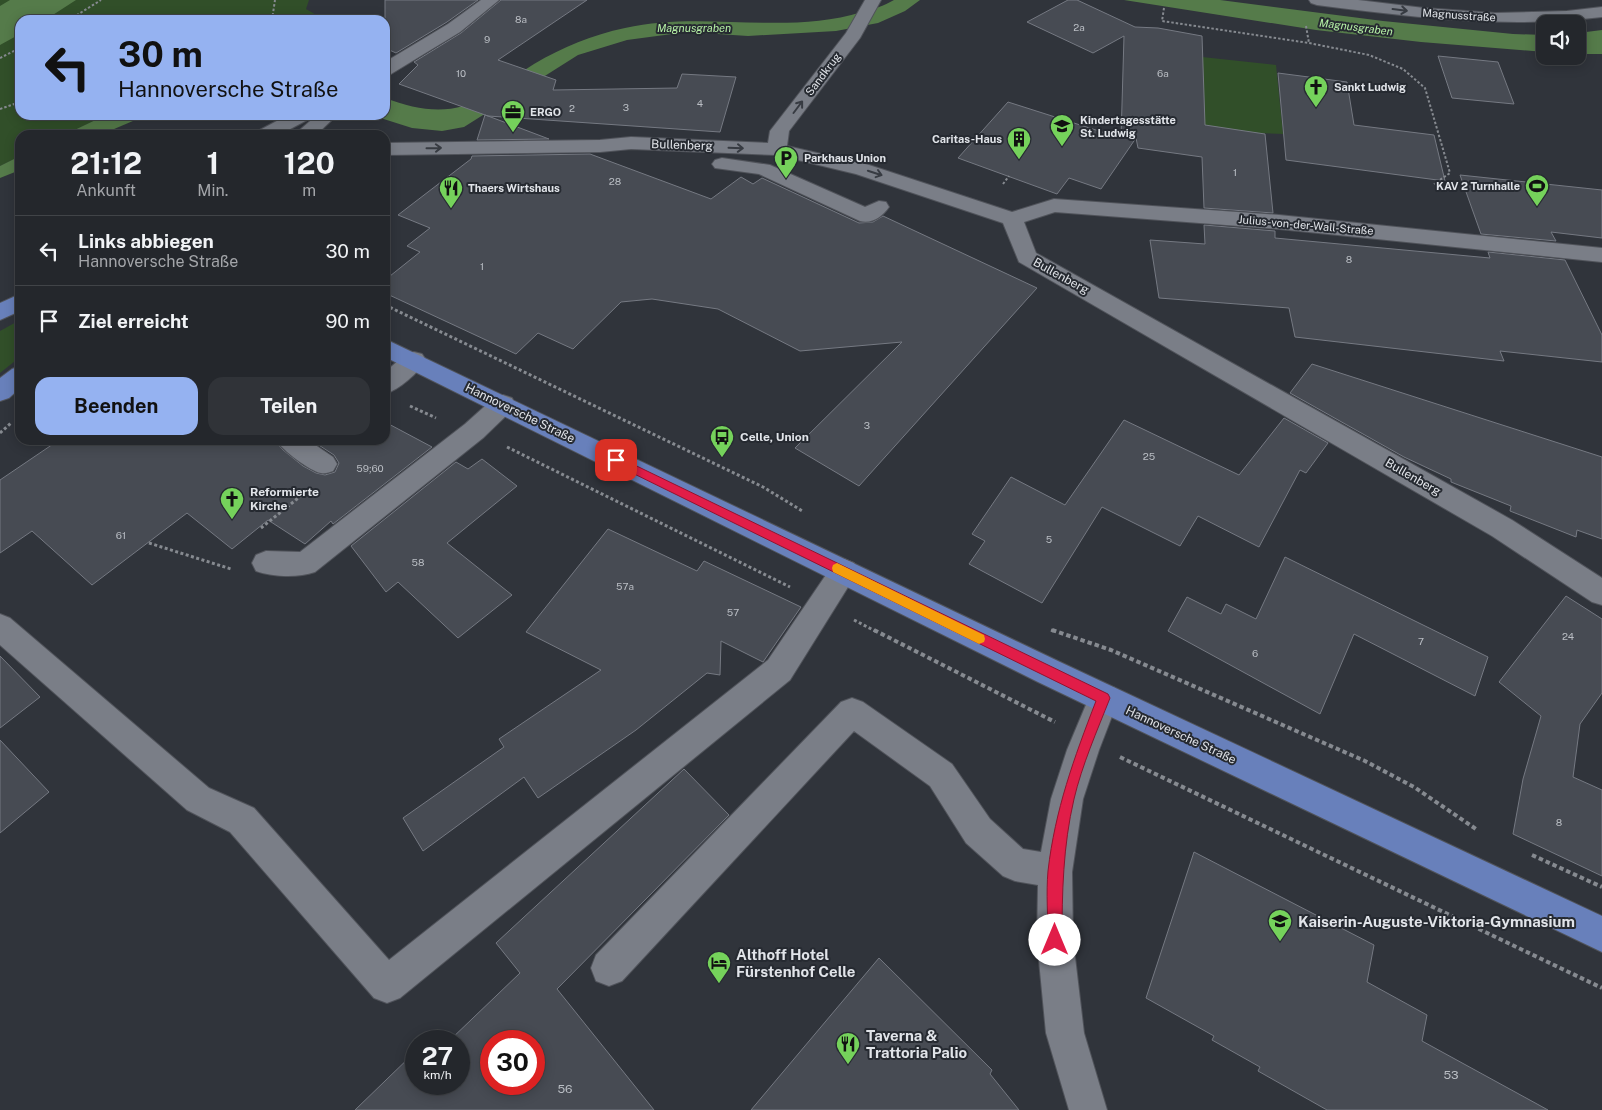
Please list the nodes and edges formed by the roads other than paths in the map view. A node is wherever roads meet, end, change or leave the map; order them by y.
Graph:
1 (491, 0) edge
2 (1317, 0) edge
3 (872, 3) edge
4 (1602, 12) edge
5 (390, 67) edge
6 (293, 120) edge
7 (322, 120) edge
8 (275, 130) edge
9 (310, 130) edge
10 (600, 146) junction
11 (390, 149) edge
12 (776, 149) junction
13 (1012, 219) junction
14 (1602, 255) edge
15 (15, 299) edge
16 (15, 304) edge
17 (0, 310) edge
18 (390, 348) edge
19 (414, 360) junction
20 (15, 379) edge
21 (390, 381) edge
22 (0, 392) edge
23 (503, 404) junction
24 (266, 563) road end
25 (844, 572) junction
26 (1602, 593) edge
27 (0, 627) edge
28 (1104, 698) junction
29 (1055, 872) junction
30 (1602, 934) edge
31 (609, 968) dead end
32 (1088, 1110) edge

1 - 5 street
2 -> 4 street, Magnusstraße
12 -> 3 street, Sandkrug
6 - 8 street
7 - 9 street
11 -> 10 street, Bullenberg
10 -> 12 street, Bullenberg
10 - 12 street
12 -> 13 street, Bullenberg
13 - 14 street, Julius-von-der-Wall-Straße
13 - 26 street, Bullenberg
15 - 17 street
16 - 17 main road
18 - 19 main road, Hannoversche Straße
19 - 21 street
19 - 23 main road, Hannoversche Straße
20 - 22 main road
23 - 24 street
23 - 25 main road, Hannoversche Straße
25 - 27 street
25 - 28 main road, Hannoversche Straße
28 - 29 street
28 - 30 main road, Hannoversche Straße
29 - 31 street
29 - 32 street

